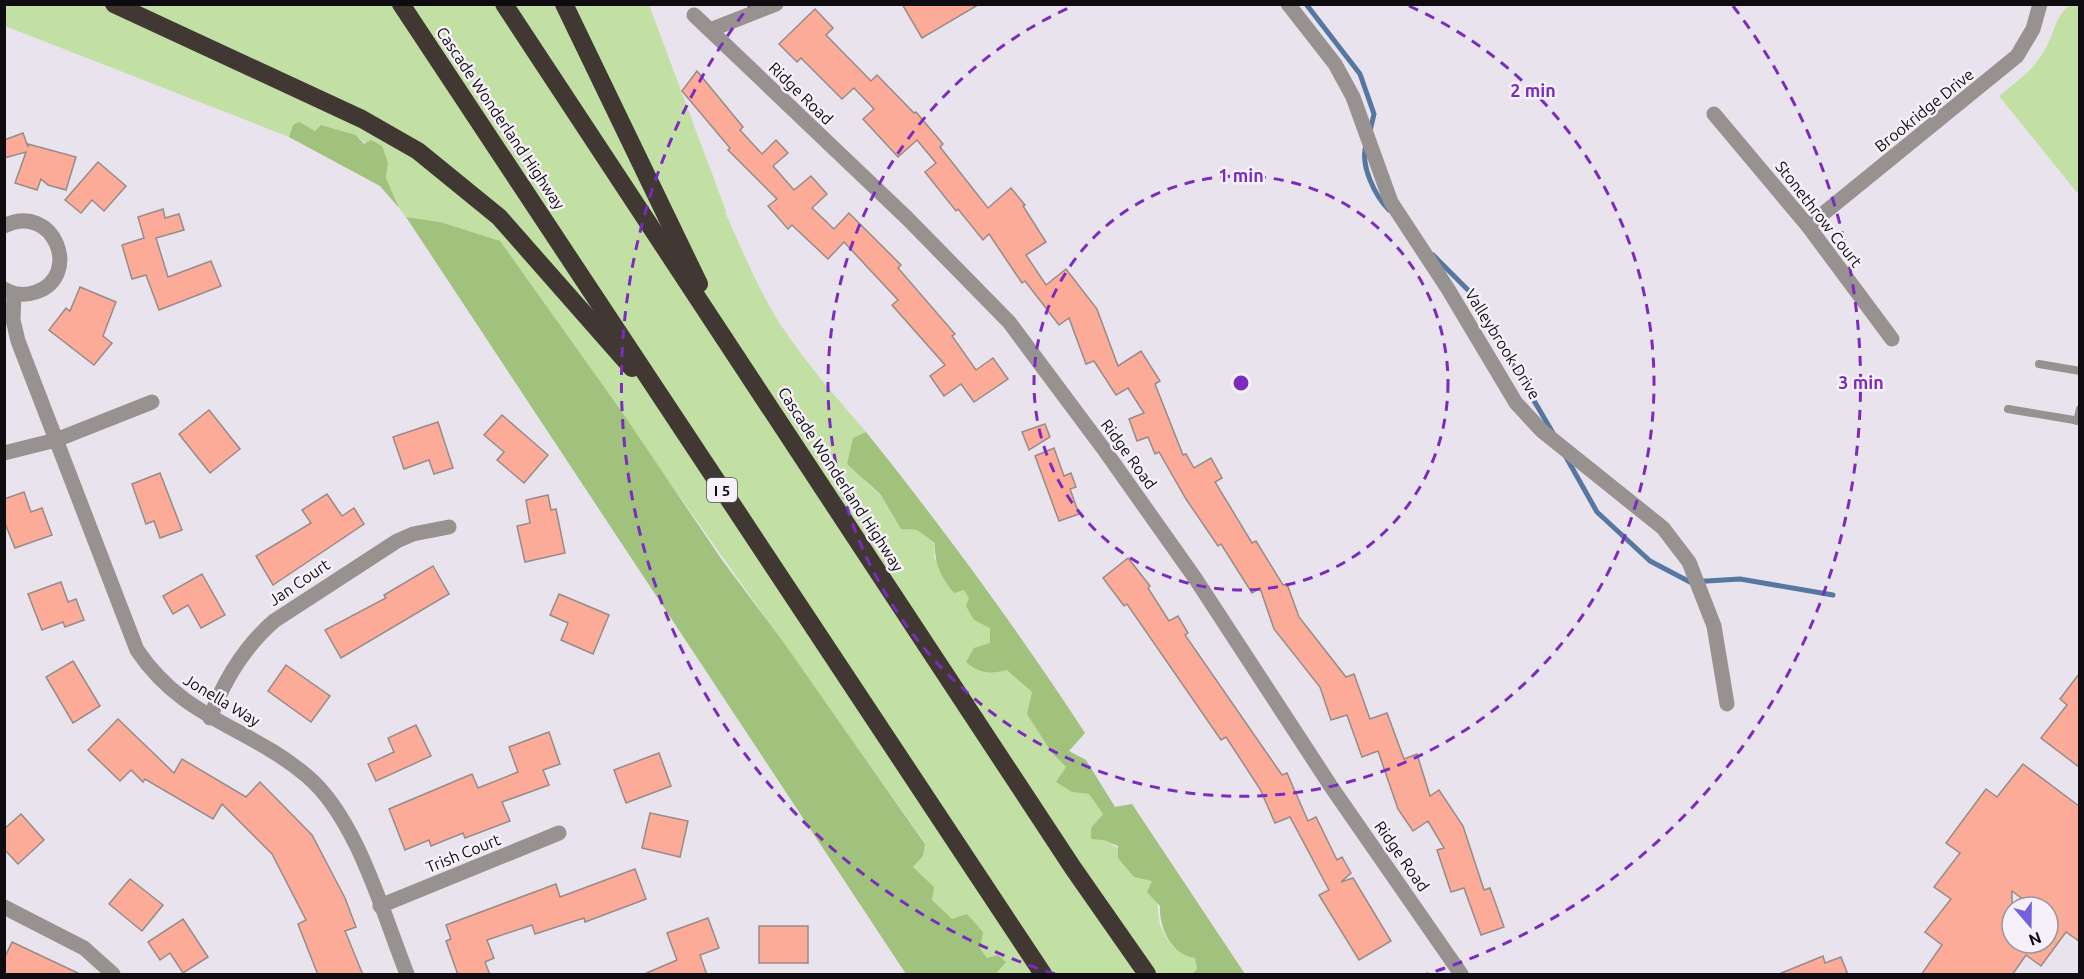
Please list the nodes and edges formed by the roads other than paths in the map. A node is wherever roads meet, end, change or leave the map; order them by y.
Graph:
1 (114, 4) edge
2 (402, 4) edge
3 (504, 4) edge
4 (564, 4) edge
5 (776, 4) edge
6 (1288, 4) edge
7 (2040, 4) edge
8 (694, 15) dead end
9 (710, 30) junction
10 (1714, 114) dead end
11 (4, 226) edge
12 (1808, 226) junction
13 (9, 292) edge
14 (1892, 339) dead end
15 (728, 343) junction
16 (2039, 364) dead end
17 (2079, 371) edge
18 (152, 402) dead end
19 (2008, 409) dead end
20 (2079, 409) edge
21 (675, 418) junction
22 (2078, 421) edge
23 (56, 440) junction
24 (4, 453) edge
25 (449, 527) dead end
26 (1726, 704) dead end
27 (210, 718) junction
28 (559, 833) dead end
29 (380, 906) junction
30 (4, 907) edge
31 (113, 975) edge
32 (407, 975) edge
33 (1043, 975) edge
34 (1147, 975) edge
35 (1461, 975) edge

1 - 21 highway
2 - 21 highway, Cascade Wonderland Highway / I 5
3 - 15 highway, Cascade Wonderland Highway
4 - 15 highway
5 - 9 street
6 - 26 street, Valleybrook Drive
7 - 12 street, Brookridge Drive
8 - 9 street, Ridge Road
9 - 35 street, Ridge Road
10 - 12 street, Stonethrow Court
11 - 13 street, Jonella Way
12 - 14 street, Stonethrow Court
13 - 23 street, Jonella Way
15 - 34 highway, Cascade Wonderland Highway
16 - 17 lane
18 - 23 street
19 - 22 lane
20 - 22 lane
21 - 33 highway, Cascade Wonderland Highway / I 5
23 - 24 street
23 - 27 street, Jonella Way
25 - 27 street, Jan Court
27 - 29 street, Jonella Way
28 - 29 street, Trish Court
29 - 32 street, Jonella Way
30 - 31 street

